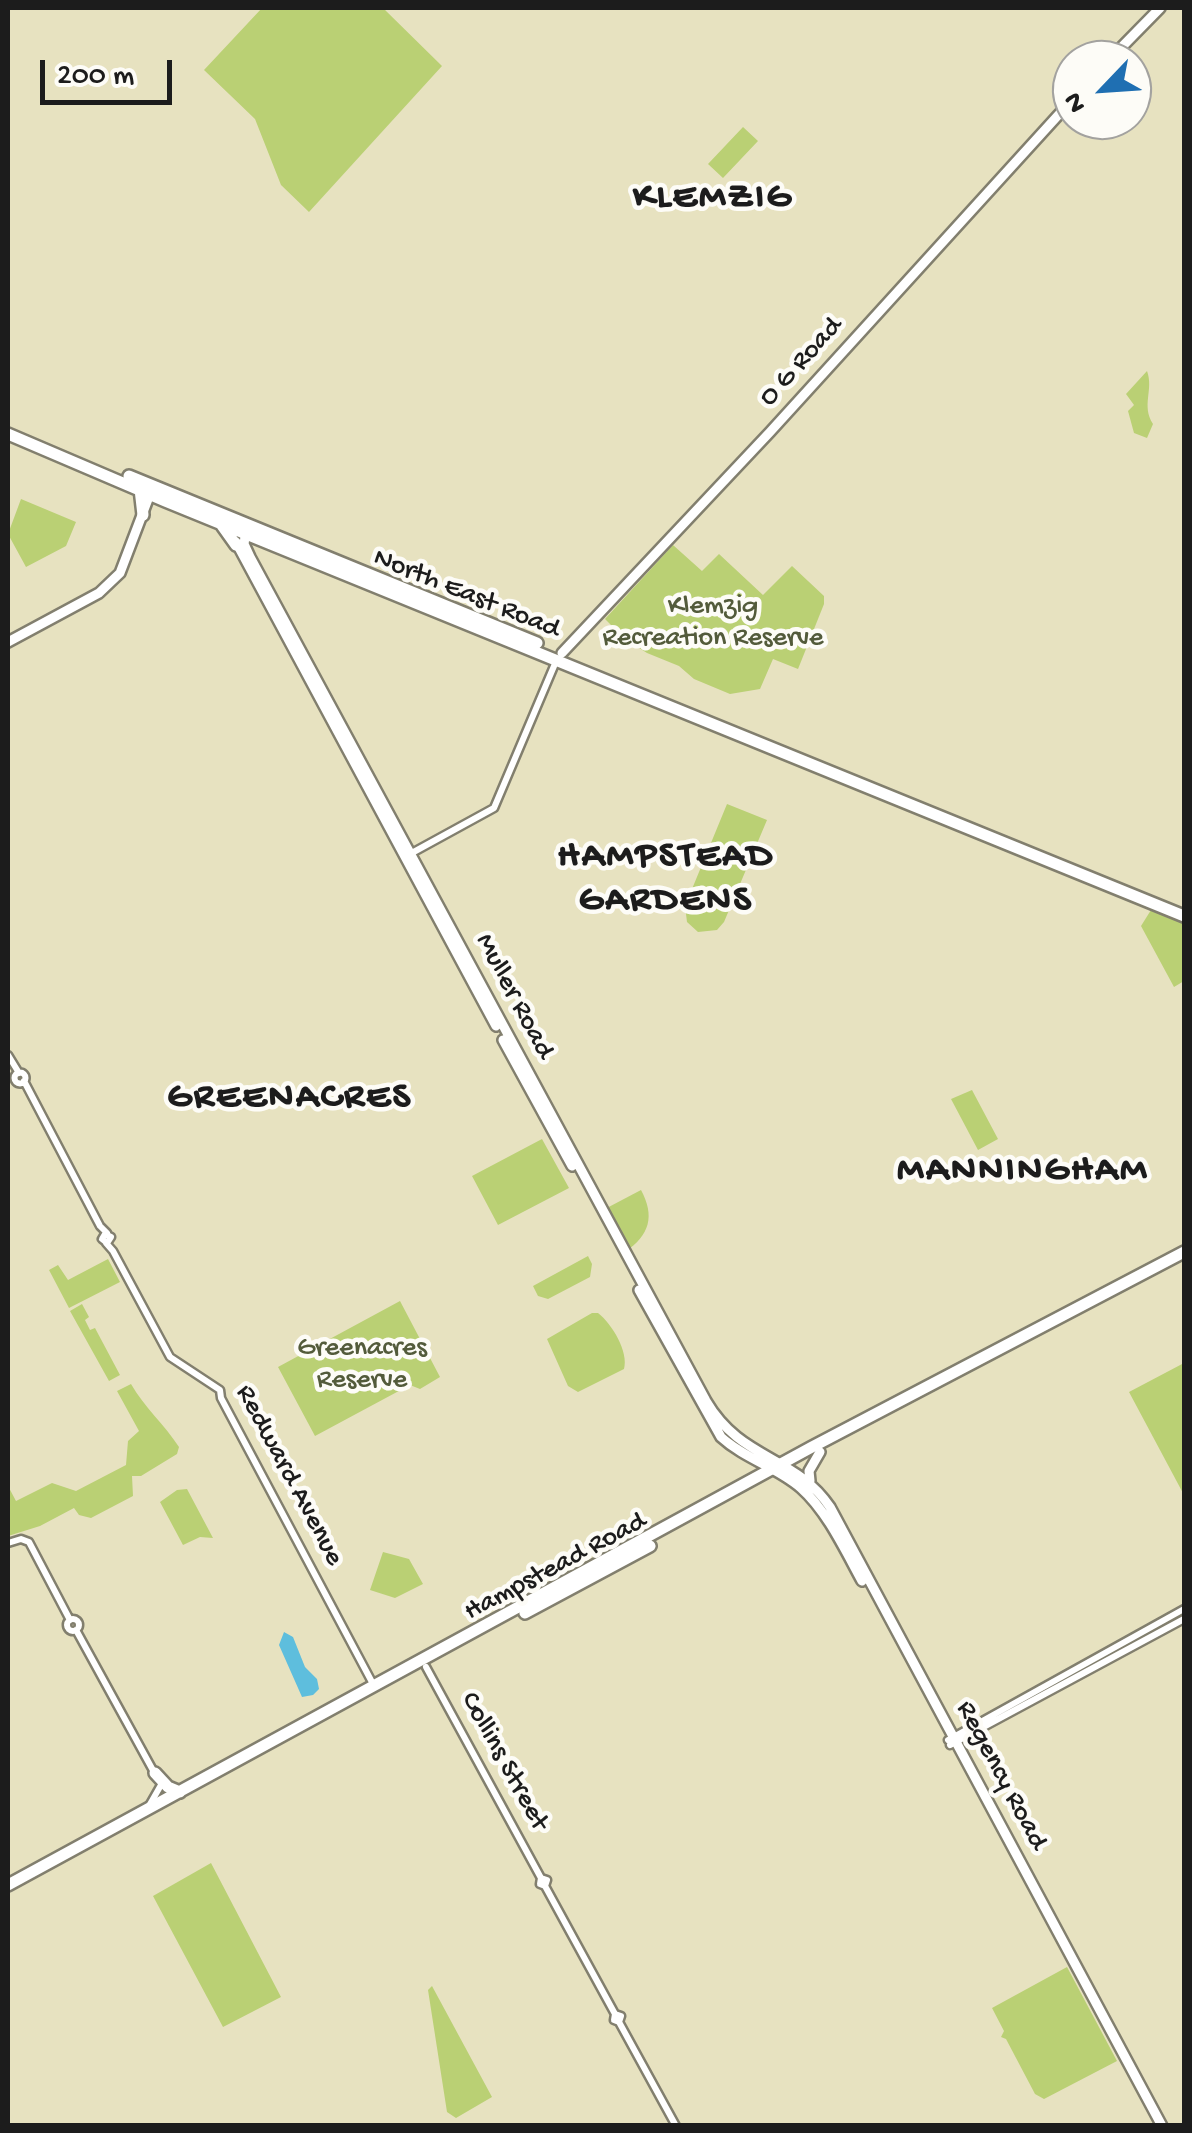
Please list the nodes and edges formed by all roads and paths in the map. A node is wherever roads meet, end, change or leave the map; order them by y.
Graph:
1 (1156, 10) edge
2 (1128, 40) edge
3 (1052, 122) edge
4 (12, 432) edge
5 (148, 490) junction
6 (165, 501) junction
7 (143, 515) junction
8 (219, 522) junction
9 (243, 527) junction
10 (236, 545) junction
11 (268, 597) junction
12 (8, 642) edge
13 (559, 656) junction
14 (407, 855) junction
15 (1152, 899) junction
16 (1184, 908) edge
17 (1184, 916) edge
18 (8, 1055) edge
19 (1184, 1252) edge
20 (928, 1390) junction
21 (820, 1452) junction
22 (752, 1459) junction
23 (780, 1469) junction
24 (810, 1481) junction
25 (736, 1490) junction
26 (682, 1524) junction
27 (8, 1543) edge
28 (1184, 1609) edge
29 (1184, 1619) edge
30 (424, 1664) junction
31 (370, 1692) junction
32 (951, 1740) junction
33 (158, 1779) junction
34 (177, 1795) junction
35 (147, 1812) junction
36 (8, 1888) edge
37 (676, 2126) edge
38 (1159, 2126) edge

1 - 2 main road
3 - 13 main road, O G Road
4 - 5 highway, North East Road
5 - 6 highway, North East Road
5 - 7 highway
5 - 9 highway, North East Road
6 - 7 main road
6 - 8 highway, North East Road
7 - 12 main road
8 - 9 highway, North East Road
8 - 10 highway
9 - 10 main road
9 - 11 main road, Muller Road
9 - 13 highway, North East Road
10 - 11 main road, Muller Road
11 - 14 main road, Muller Road
13 - 14 street
13 - 15 highway, North East Road
14 - 22 main road, Muller Road
14 - 23 main road, Muller Road
15 - 16 highway, North East Road
15 - 17 highway, North East Road
18 - 31 street, Redward Avenue
19 - 20 highway, Hampstead Road
20 - 21 highway, Hampstead Road
20 - 23 highway, Hampstead Road
21 - 23 highway, Hampstead Road
21 - 24 main road
22 - 23 main road, Muller Road
22 - 25 main road
23 - 24 main road, Regency Road
23 - 25 highway, Hampstead Road
23 - 26 highway, Hampstead Road
23 - 32 main road, Regency Road
24 - 32 main road, Regency Road
25 - 26 highway, Hampstead Road
26 - 30 highway, Hampstead Road
27 - 33 street
28 - 32 street
29 - 32 street
30 - 31 highway, Hampstead Road
30 - 37 street, Collins Street
31 - 34 highway, Hampstead Road
32 - 38 main road, Regency Road
33 - 34 highway
33 - 35 street
34 - 35 highway, Hampstead Road
35 - 36 highway, Hampstead Road

